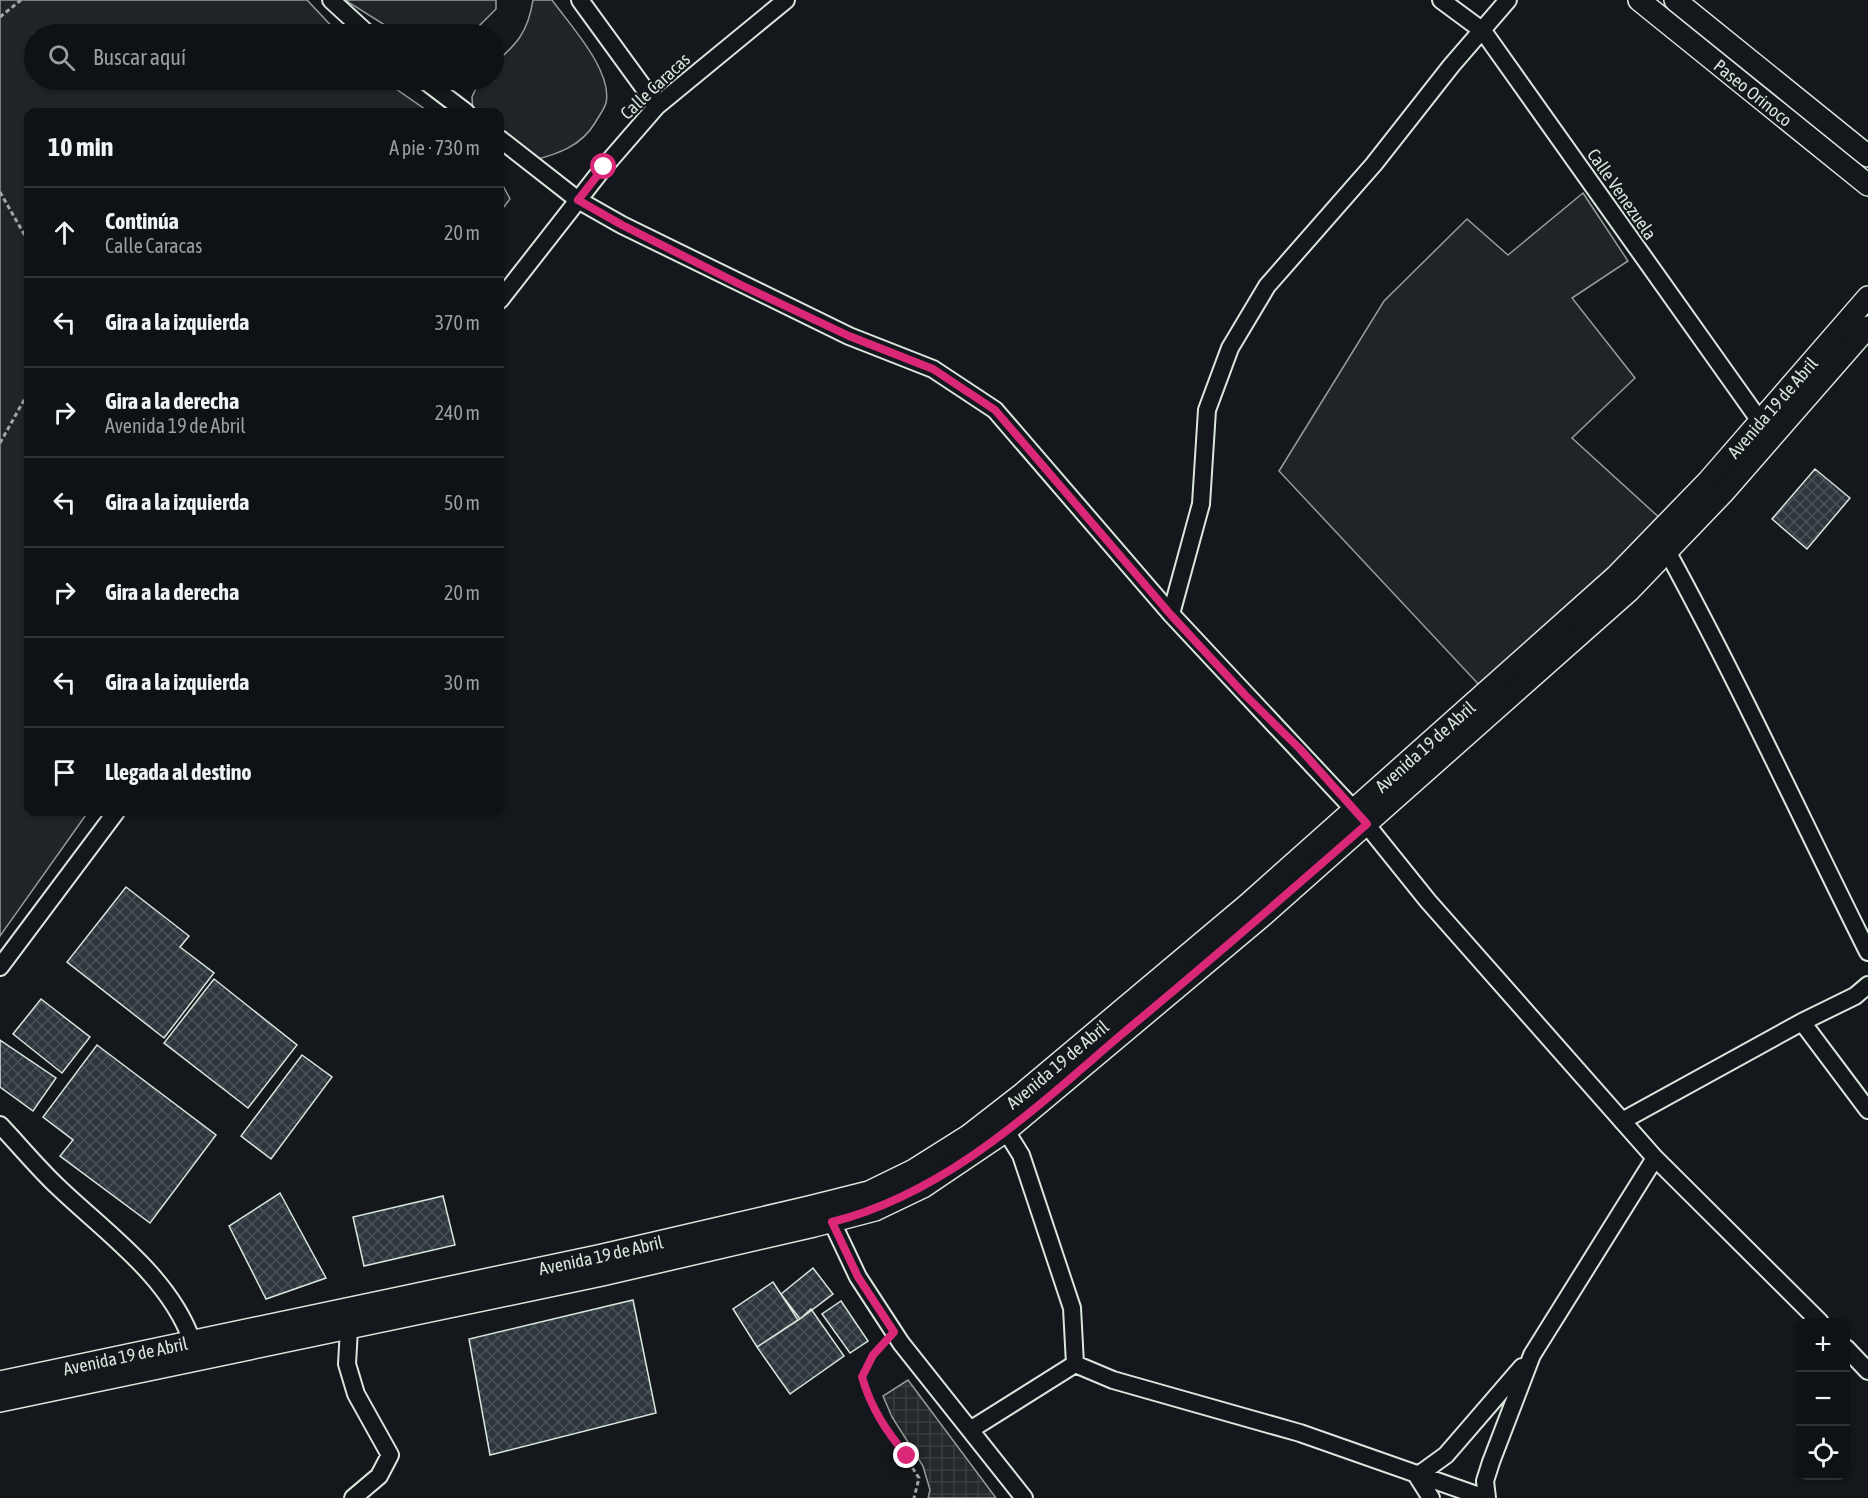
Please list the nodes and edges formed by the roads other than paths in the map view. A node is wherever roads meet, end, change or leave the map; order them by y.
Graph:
1 (331, 0) edge
2 (580, 0) edge
3 (786, 0) edge
4 (1441, 0) edge
5 (1508, 0) edge
6 (1639, 0) edge
7 (1675, 0) edge
8 (357, 24) edge
9 (1483, 31) junction
10 (437, 90) edge
11 (657, 106) junction
12 (461, 108) edge
13 (504, 142) edge
14 (1868, 156) edge
15 (1868, 185) edge
16 (578, 200) junction
17 (504, 295) edge
18 (1868, 297) edge
19 (1868, 327) edge
20 (1760, 421) junction
21 (1668, 553) junction
22 (1171, 615) junction
23 (113, 816) edge
24 (1360, 816) junction
25 (1868, 952) edge
26 (0, 967) edge
27 (1868, 986) edge
28 (1802, 1022) junction
29 (1868, 1110) edge
30 (1622, 1121) junction
31 (0, 1125) edge
32 (1006, 1131) junction
33 (1655, 1158) junction
34 (832, 1222) junction
35 (1815, 1318) edge
36 (349, 1329) junction
37 (192, 1341) junction
38 (1850, 1353) edge
39 (1532, 1355) junction
40 (1075, 1364) junction
41 (1868, 1371) edge
42 (0, 1382) edge
43 (0, 1401) edge
44 (970, 1430) junction
45 (1417, 1476) junction
46 (353, 1498) edge
47 (1024, 1498) edge
48 (1431, 1498) edge
49 (1486, 1498) edge

1 - 8 street
2 - 11 street
3 - 11 street, Calle Caracas
4 - 9 street, Calle Venezuela
5 - 9 street
6 - 15 street, Paseo Orinoco
7 - 14 street, Paseo Orinoco
9 - 20 street, Calle Venezuela
9 - 22 street
10 - 12 street
11 - 16 street, Calle Caracas
13 - 16 street
16 - 17 street, Calle Caracas
16 - 22 street
18 - 20 street, Avenida 19 de Abril
19 - 21 street, Avenida 19 de Abril
20 - 24 street, Avenida 19 de Abril
21 - 24 street, Avenida 19 de Abril
21 - 25 street
22 - 24 street
23 - 26 street
24 - 30 street
24 - 32 street, Avenida 19 de Abril
24 - 37 street, Avenida 19 de Abril
27 - 28 street
28 - 29 street
28 - 30 street
30 - 33 street
31 - 37 street
32 - 34 street, Avenida 19 de Abril
32 - 40 street
33 - 35 street
33 - 39 street
34 - 36 street, Avenida 19 de Abril
34 - 44 street
36 - 43 street, Avenida 19 de Abril
36 - 46 street
37 - 42 street, Avenida 19 de Abril
38 - 41 street
39 - 45 street
39 - 49 street
40 - 44 street
40 - 45 street
44 - 47 street
45 - 48 street
45 - 49 street

